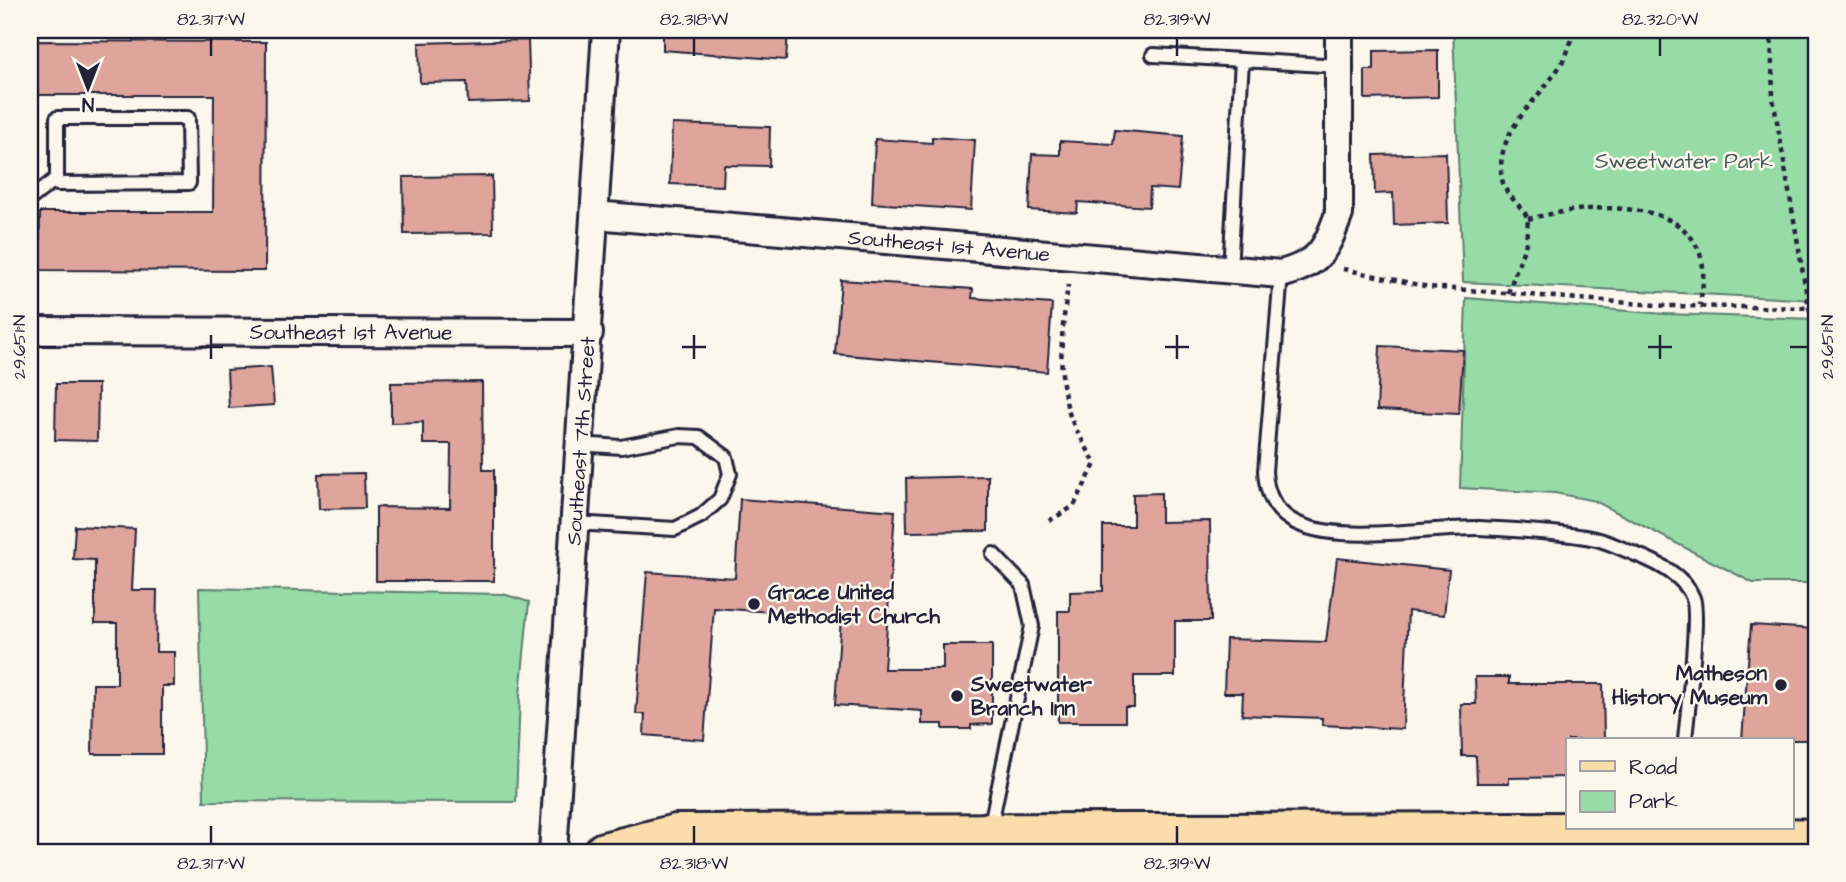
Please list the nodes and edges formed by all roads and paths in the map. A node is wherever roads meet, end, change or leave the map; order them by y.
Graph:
1 (606, 30) edge
2 (1339, 30) edge
3 (1573, 30) edge
4 (1771, 30) edge
5 (1153, 55) dead end
6 (1242, 60) junction
7 (1339, 66) junction
8 (57, 178) junction
9 (30, 199) edge
10 (595, 215) junction
11 (1528, 219) junction
12 (1072, 257) junction
13 (1299, 268) junction
14 (1230, 271) junction
15 (1508, 293) junction
16 (1700, 305) junction
17 (1809, 308) junction
18 (1816, 308) edge
19 (1816, 325) edge
20 (30, 331) edge
21 (589, 333) junction
22 (578, 444) junction
23 (1049, 521) dead end
24 (574, 523) junction
25 (993, 554) dead end
26 (1685, 738) edge
27 (989, 832) junction
28 (1678, 832) edge
29 (1816, 839) edge
30 (1310, 843) edge
31 (553, 852) edge
32 (604, 852) edge
33 (945, 852) edge

1 - 10 street, Southeast 7th Street
2 - 7 street
3 - 11 path
4 - 17 path
5 - 6 lane
6 - 7 lane
6 - 14 lane
7 - 13 street
8 - 8 lane
8 - 9 lane
10 - 12 street, Southeast 1st Avenue
10 - 21 street, Southeast 7th Street
11 - 15 path
11 - 16 path
12 - 14 street, Southeast 1st Avenue
12 - 23 path
13 - 14 street, Southeast 1st Avenue
13 - 15 path
13 - 26 lane
15 - 16 path
16 - 17 path
17 - 18 path
17 - 19 path
20 - 21 street, Southeast 1st Avenue
21 - 22 street, Southeast 7th Street
22 - 24 street, Southeast 7th Street
22 - 24 lane
24 - 31 street, Southeast 7th Street
25 - 27 lane
27 - 30 main road
27 - 32 main road
27 - 33 main road
28 - 29 main road
28 - 30 main road

